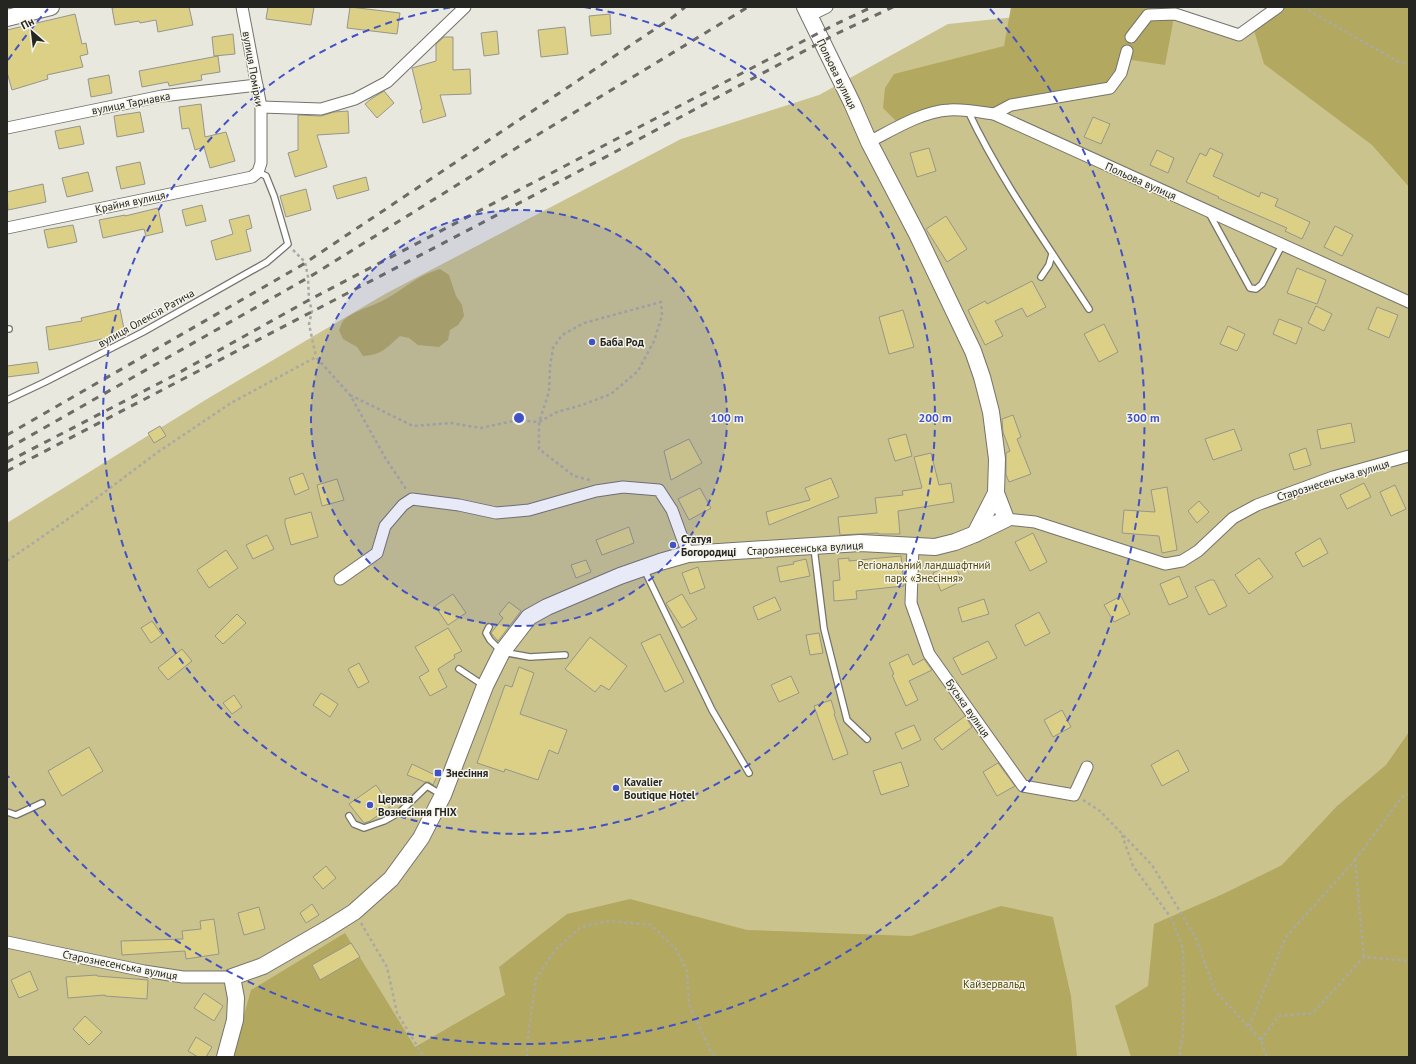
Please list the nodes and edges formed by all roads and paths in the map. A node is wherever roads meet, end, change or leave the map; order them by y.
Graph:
1 (51, 7) edge
2 (242, 7) edge
3 (464, 7) edge
4 (827, 7) edge
5 (1278, 7) edge
6 (1303, 7) edge
7 (807, 12) edge
8 (7, 18) edge
9 (1131, 37) dead end
10 (1127, 51) dead end
11 (1409, 64) edge
12 (257, 85) junction
13 (261, 107) junction
14 (968, 111) junction
15 (994, 114) junction
16 (7, 128) edge
17 (869, 142) junction
18 (255, 174) junction
19 (1207, 211) junction
20 (7, 228) edge
21 (288, 244) junction
22 (1282, 245) junction
23 (1052, 254) junction
24 (1041, 277) dead end
25 (1409, 302) edge
26 (1089, 309) dead end
27 (316, 357) junction
28 (350, 395) junction
29 (7, 400) edge
30 (539, 422) junction
31 (1409, 456) edge
32 (595, 481) dead end
33 (996, 493) junction
34 (412, 499) junction
35 (1006, 519) junction
36 (976, 534) junction
37 (814, 546) junction
38 (913, 546) junction
39 (688, 554) junction
40 (7, 561) edge
41 (644, 568) junction
42 (340, 579) dead end
43 (489, 627) dead end
44 (502, 652) junction
45 (565, 655) dead end
46 (459, 669) dead end
47 (485, 686) junction
48 (867, 739) dead end
49 (1088, 767) dead end
50 (749, 773) dead end
51 (1074, 794) junction
52 (1409, 794) edge
53 (443, 795) junction
54 (42, 803) dead end
55 (7, 812) edge
56 (349, 816) dead end
57 (1122, 834) junction
58 (1355, 860) junction
59 (354, 912) junction
60 (7, 942) edge
61 (1364, 957) junction
62 (1409, 961) edge
63 (232, 977) junction
64 (1249, 1026) junction
65 (1261, 1040) junction
66 (225, 1057) edge
67 (424, 1057) edge
68 (527, 1057) edge
69 (716, 1057) edge
70 (1179, 1057) edge
71 (1267, 1057) edge

1 - 8 street
2 - 12 street, вулиця Помірки
3 - 13 street
4 - 7 street
5 - 9 street
6 - 11 path
7 - 17 street, Польова вулиця
10 - 15 street
12 - 13 street, вулиця Помірки
12 - 16 street, вулиця Тарнавка
13 - 18 street, вулиця Помірки
14 - 15 street, Польова вулиця
14 - 17 street, Польова вулиця
14 - 23 lane
15 - 19 street, Польова вулиця
17 - 33 street, Польова вулиця
18 - 20 street, Крайня вулиця
18 - 21 lane
19 - 22 street, Польова вулиця
19 - 22 lane
21 - 27 path
21 - 29 lane, вулиця Олексія Ратича
22 - 25 street, Польова вулиця
23 - 24 lane
23 - 26 lane
27 - 28 path
27 - 40 path
28 - 30 path
28 - 34 path
30 - 30 path
30 - 32 path
31 - 35 street, Старознесенська вулиця
33 - 35 street, Польова вулиця
33 - 36 street
34 - 39 street
34 - 42 street
35 - 36 street, Старознесенська вулиця
36 - 38 street, Старознесенська вулиця
37 - 38 street, Старознесенська вулиця
37 - 39 street, Старознесенська вулиця
37 - 48 lane
38 - 51 street, Буська вулиця
39 - 41 street, Старознесенська вулиця
41 - 44 street, Старознесенська вулиця
41 - 50 lane
43 - 44 lane
44 - 45 lane
44 - 47 street, Старознесенська вулиця
46 - 47 lane
47 - 53 street, Старознесенська вулиця
49 - 51 street
51 - 57 path
52 - 58 path
53 - 56 lane
53 - 59 street, Старознесенська вулиця
54 - 55 lane
57 - 64 path
57 - 70 path
58 - 61 path
58 - 64 path
59 - 63 street, Старознесенська вулиця
59 - 67 path
60 - 63 street, Старознесенська вулиця
61 - 62 path
61 - 65 path
63 - 66 street
64 - 65 path
65 - 71 path
68 - 69 path

